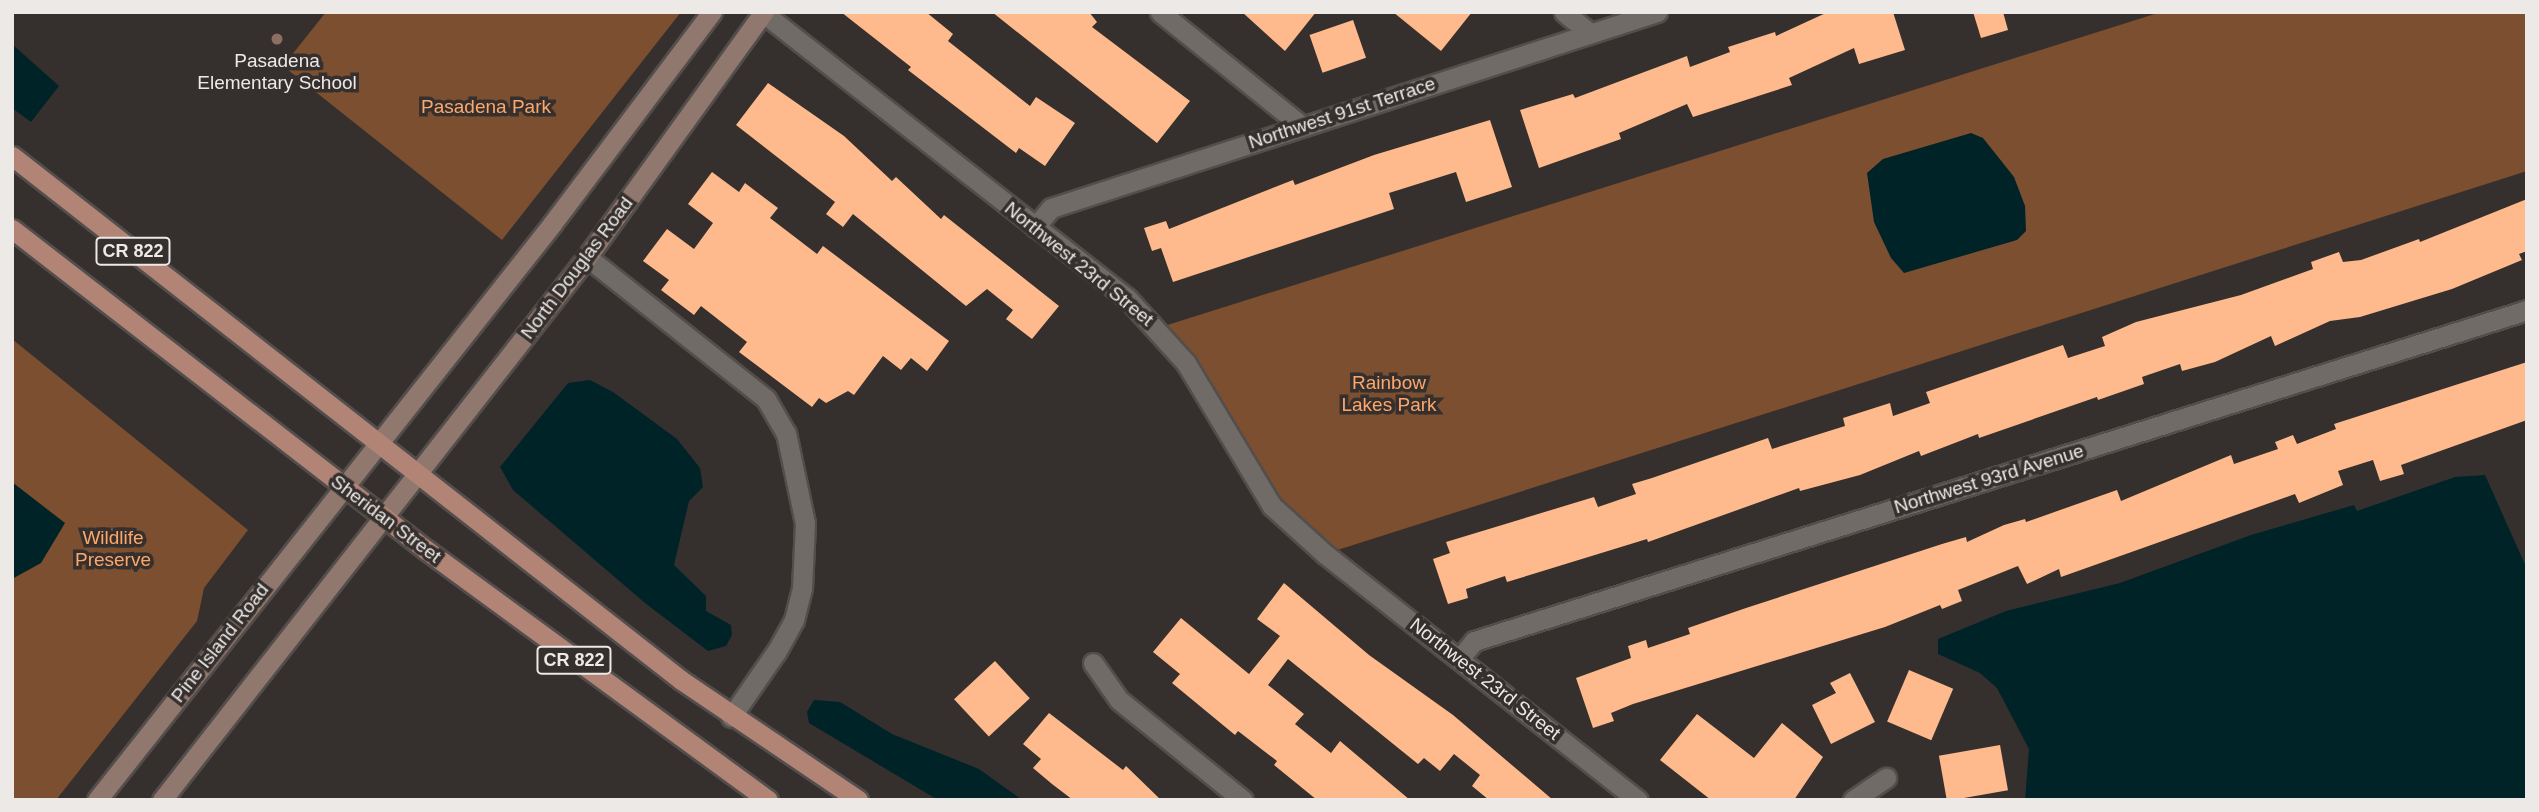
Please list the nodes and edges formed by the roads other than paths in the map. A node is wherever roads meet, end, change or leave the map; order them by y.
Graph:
1 (712, 12) edge
2 (1160, 12) edge
3 (1564, 12) edge
4 (1657, 12) edge
5 (763, 13) edge
6 (1590, 33) junction
7 (1302, 126) junction
8 (12, 156) edge
9 (1035, 226) junction
10 (12, 229) edge
11 (587, 257) junction
12 (2527, 310) edge
13 (377, 443) junction
14 (416, 474) junction
15 (341, 485) junction
16 (381, 516) junction
17 (1459, 659) junction
18 (1093, 663) dead end
19 (731, 717) junction
20 (1886, 778) dead end
21 (97, 800) edge
22 (162, 800) edge
23 (768, 800) edge
24 (858, 800) edge
25 (1243, 800) edge
26 (1638, 800) edge
27 (1853, 800) edge

1 - 13 main road
2 - 7 street
3 - 6 street
4 - 6 street, Northwest 91st Terrace
5 - 9 street, Northwest 23rd Street
5 - 11 main road, North Douglas Road
6 - 7 street, Northwest 91st Terrace
7 - 9 street, Northwest 91st Terrace
8 - 13 main road, CR 822
9 - 17 street, Northwest 23rd Street
10 - 15 main road, Sheridan Street / CR 822
11 - 14 main road, North Douglas Road
11 - 19 street
12 - 17 street, Northwest 93rd Avenue
13 - 14 main road, CR 822
13 - 15 main road
14 - 16 main road, North Douglas Road
14 - 19 main road, CR 822
15 - 16 main road, Sheridan Street / CR 822
15 - 21 main road, Pine Island Road
16 - 22 main road
16 - 23 main road, Sheridan Street / CR 822
17 - 26 street, Northwest 23rd Street
18 - 25 street
19 - 24 main road, CR 822
20 - 27 street

